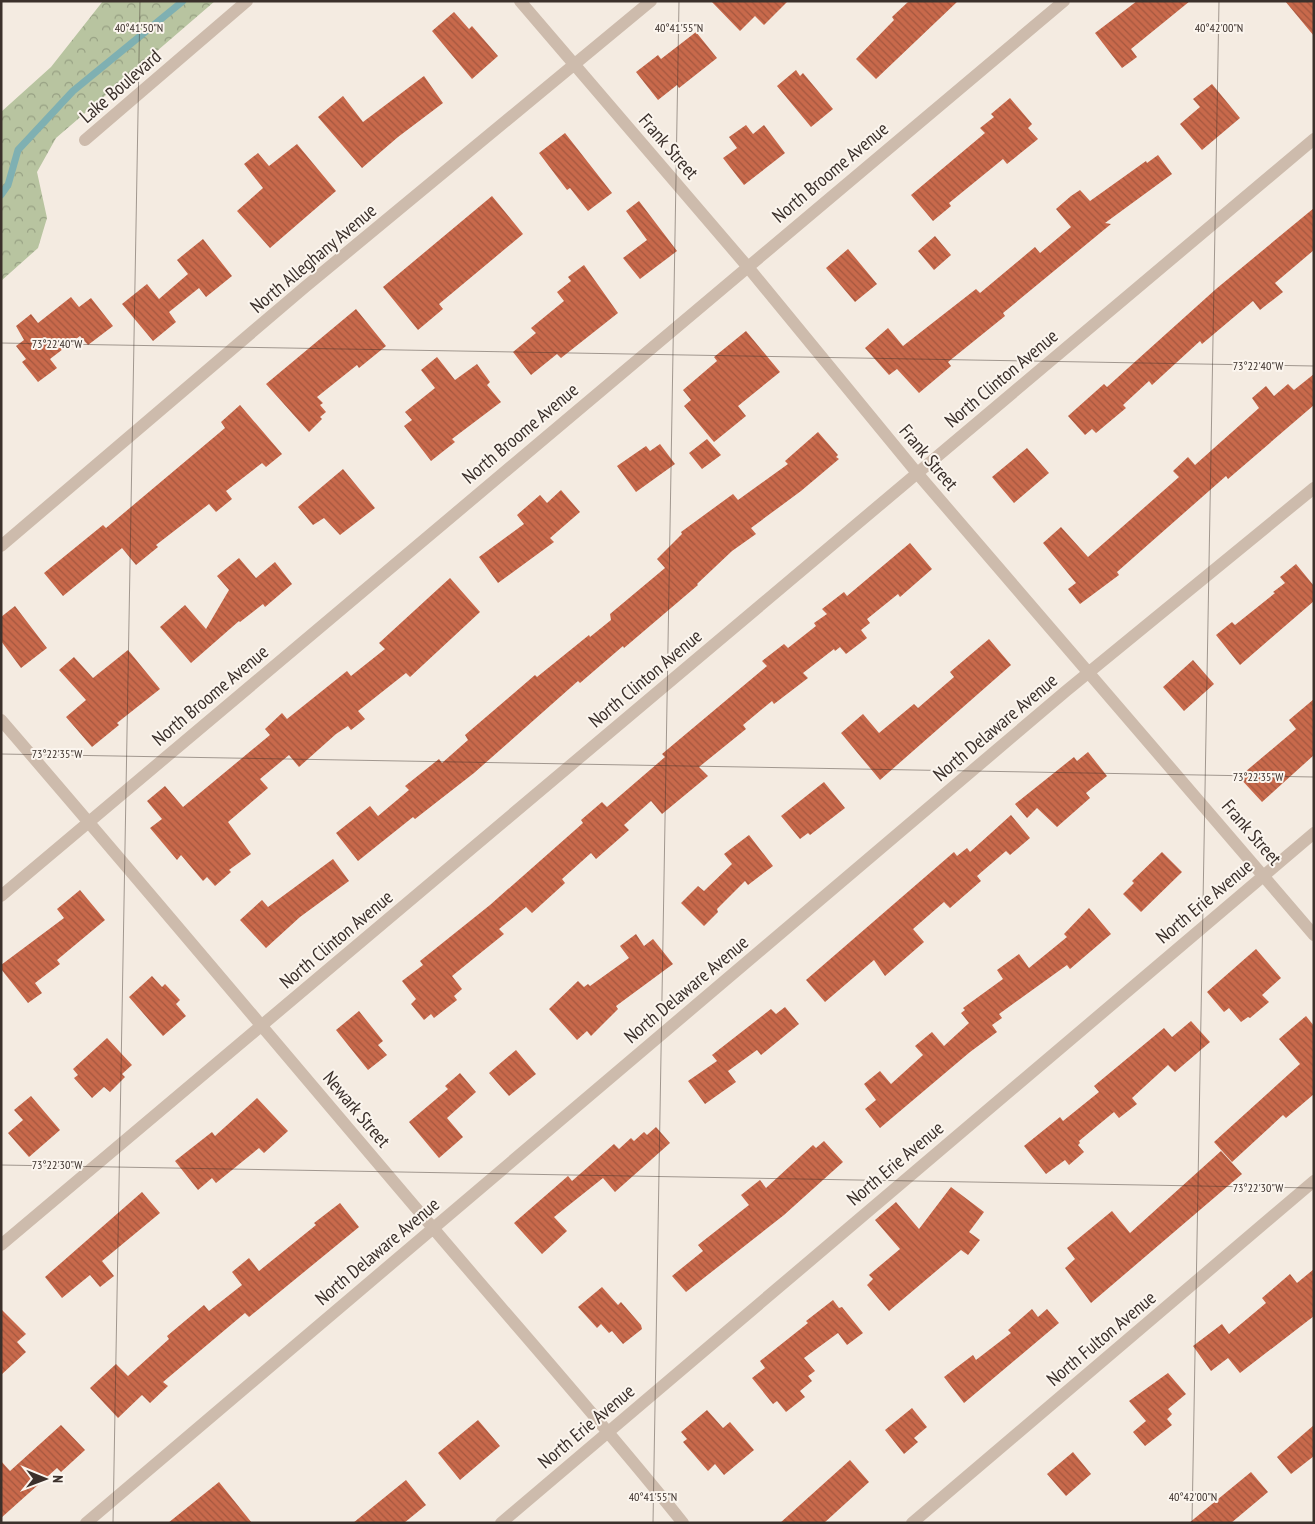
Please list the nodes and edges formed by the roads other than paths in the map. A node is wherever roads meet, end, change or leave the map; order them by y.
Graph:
1 (247, 1) edge
2 (520, 1) edge
3 (651, 1) edge
4 (1064, 1) edge
5 (576, 66) junction
6 (1314, 139) edge
7 (85, 140) dead end
8 (747, 266) junction
9 (917, 473) junction
10 (1314, 488) edge
11 (1, 546) edge
12 (1089, 672) junction
13 (1, 720) edge
14 (89, 822) junction
15 (1314, 833) edge
16 (1264, 875) junction
17 (1, 896) edge
18 (1314, 935) edge
19 (263, 1025) junction
20 (1314, 1181) edge
21 (433, 1229) junction
22 (1, 1245) edge
23 (609, 1431) junction
24 (86, 1523) edge
25 (501, 1523) edge
26 (683, 1523) edge
27 (912, 1523) edge

1 - 7 street, Lake Boulevard
2 - 5 street, Frank Street
3 - 5 street, North Alleghany Avenue
4 - 8 street, North Broome Avenue
5 - 8 street, Frank Street
5 - 11 street, North Alleghany Avenue
6 - 9 street, North Clinton Avenue
8 - 9 street, Frank Street
8 - 14 street, North Broome Avenue
9 - 12 street, Frank Street
9 - 19 street, North Clinton Avenue
10 - 12 street, North Delaware Avenue
12 - 16 street, Frank Street
12 - 21 street, North Delaware Avenue
13 - 14 street, Newark Street
14 - 17 street, North Broome Avenue
14 - 19 street, Newark Street
15 - 16 street, North Erie Avenue
16 - 18 street, Frank Street
16 - 23 street, North Erie Avenue
19 - 21 street, Newark Street
19 - 22 street, North Clinton Avenue
20 - 27 street, North Fulton Avenue
21 - 23 street, Newark Street
21 - 24 street, North Delaware Avenue
23 - 25 street, North Erie Avenue
23 - 26 street, Newark Street

